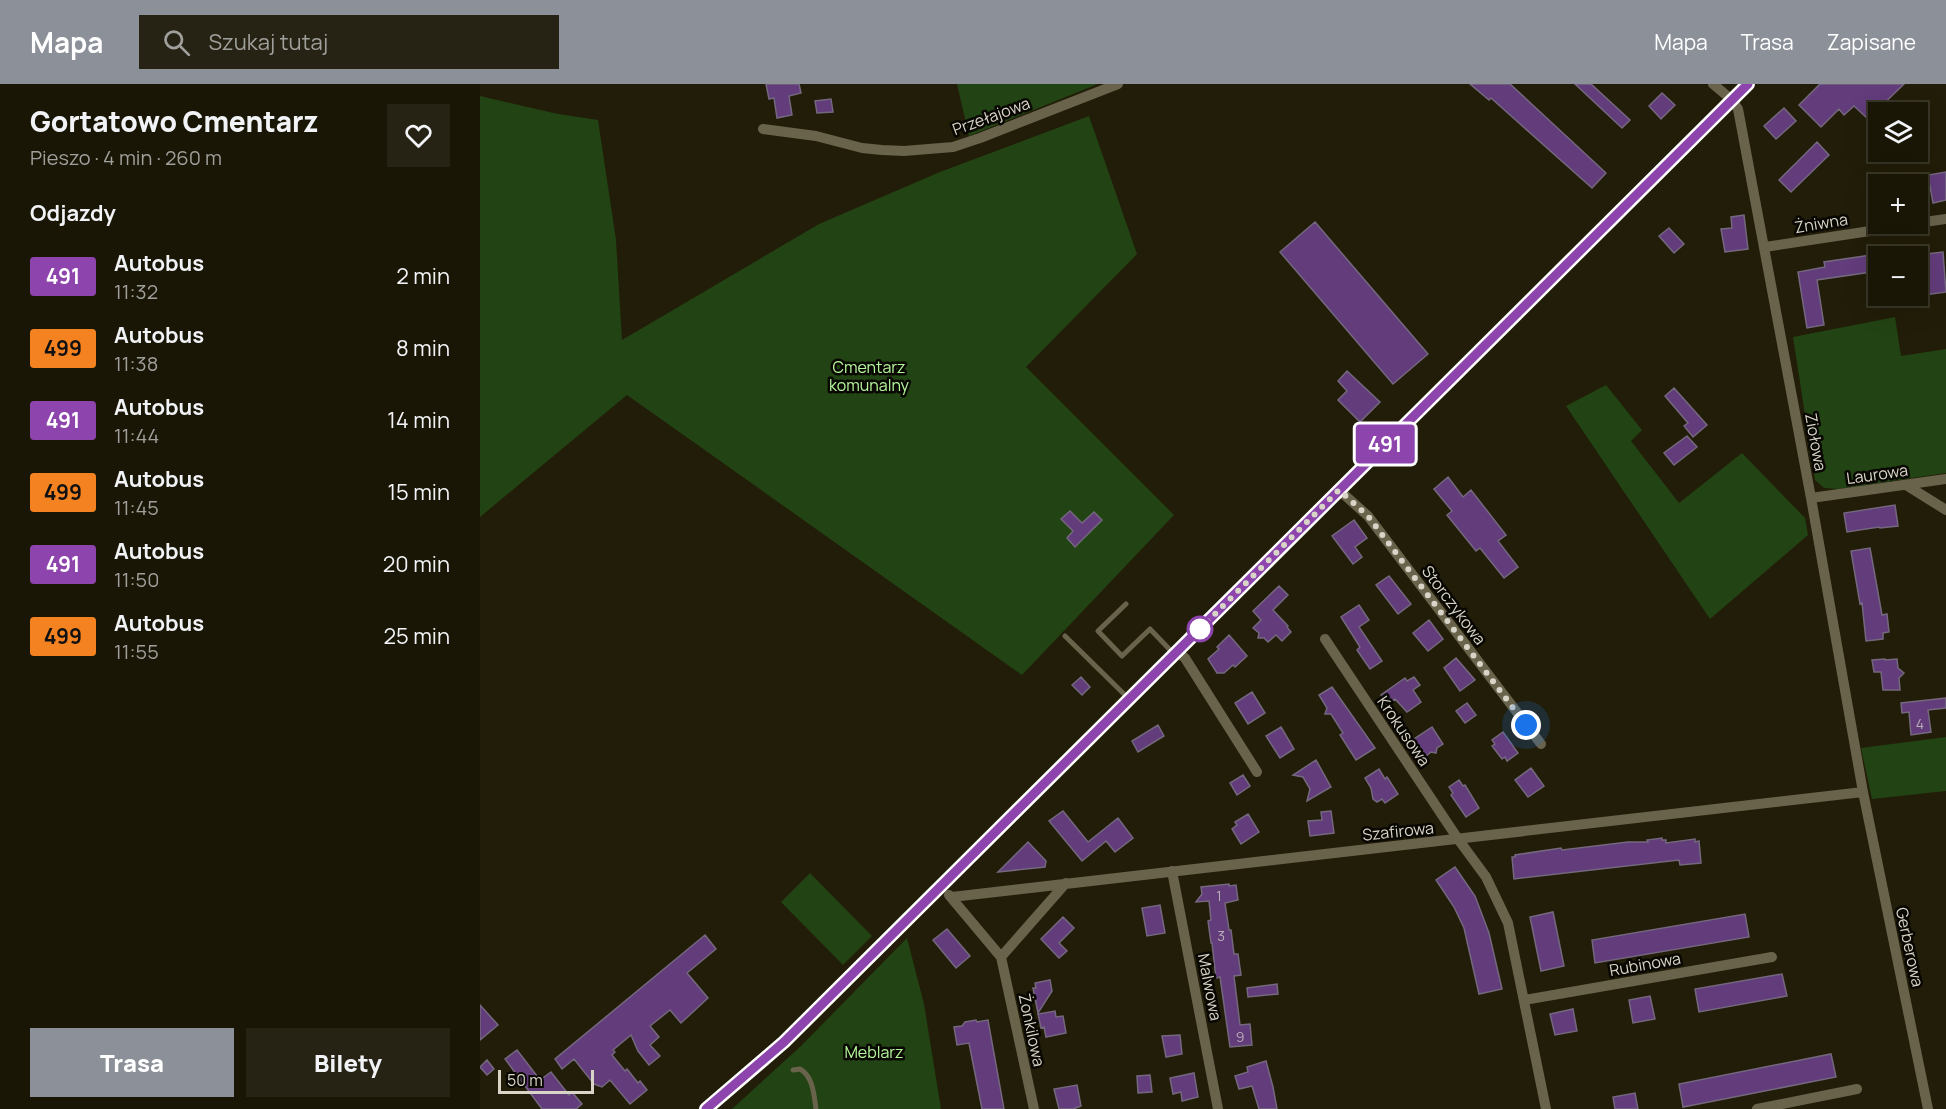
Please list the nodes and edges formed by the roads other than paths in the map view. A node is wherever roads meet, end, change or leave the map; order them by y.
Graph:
1 (1118, 84) edge
2 (1713, 84) edge
3 (1748, 84) edge
4 (1732, 100) junction
5 (763, 129) dead end
6 (1946, 219) edge
7 (1928, 221) edge
8 (1868, 231) edge
9 (1765, 247) junction
10 (1946, 479) edge
11 (1906, 485) junction
12 (1339, 490) junction
13 (1811, 498) junction
14 (1946, 510) edge
15 (1126, 604) dead end
16 (1065, 636) dead end
17 (1325, 639) dead end
18 (1176, 653) junction
19 (1129, 699) junction
20 (1541, 744) dead end
21 (1257, 772) dead end
22 (1863, 792) junction
23 (1458, 839) junction
24 (1172, 872) junction
25 (1066, 883) junction
26 (940, 887) junction
27 (952, 897) junction
28 (1001, 957) junction
29 (1772, 957) dead end
30 (1524, 1000) junction
31 (793, 1070) dead end
32 (1857, 1089) dead end
33 (706, 1109) edge
34 (816, 1109) edge
35 (1034, 1109) edge
36 (1218, 1109) edge
37 (1546, 1109) edge
38 (1757, 1109) edge
39 (1928, 1109) edge

1 - 5 street, Przełajowa
2 - 4 street
3 - 4 street
4 - 9 street, Ziołowa
4 - 12 street
6 - 7 street, Żniwna
8 - 9 street, Żniwna
9 - 13 street, Ziołowa
10 - 11 street, Laurowa
11 - 13 street, Laurowa
11 - 14 street
12 - 18 street
12 - 20 street, Storczykowa
13 - 22 street, Ziołowa
15 - 18 lane
16 - 19 lane
17 - 23 street, Krokusowa
18 - 19 street
18 - 21 street
19 - 26 street
22 - 23 street, Szafirowa
22 - 39 street, Gerberowa
23 - 24 street, Szafirowa
23 - 30 street
24 - 25 street, Szafirowa
24 - 36 street, Malwowa
25 - 27 street, Szafirowa
25 - 28 street
26 - 27 street
26 - 33 street
27 - 28 street, Żonkilowa
28 - 35 street, Żonkilowa
29 - 30 street, Rubinowa
30 - 37 street
31 - 34 lane
32 - 38 street

